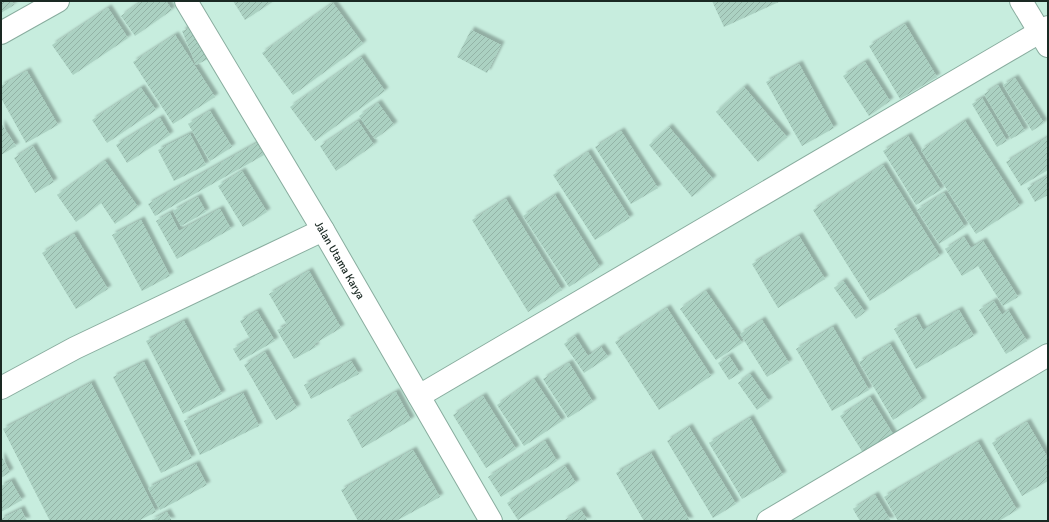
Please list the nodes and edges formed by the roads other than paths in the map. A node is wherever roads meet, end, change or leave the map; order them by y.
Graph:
1 (58, 1) edge
2 (186, 1) edge
3 (1021, 1) edge
4 (1, 33) edge
5 (1045, 35) edge
6 (323, 230) junction
7 (1048, 355) edge
8 (1, 388) edge
9 (419, 396) junction
10 (491, 521) edge
11 (768, 521) edge

1 - 4 street
2 - 6 street, Jalan Utama Karya
3 - 5 street
5 - 9 street
6 - 8 street
6 - 9 street, Jalan Utama Karya
7 - 11 street
9 - 10 street, Jalan Utama Karya

